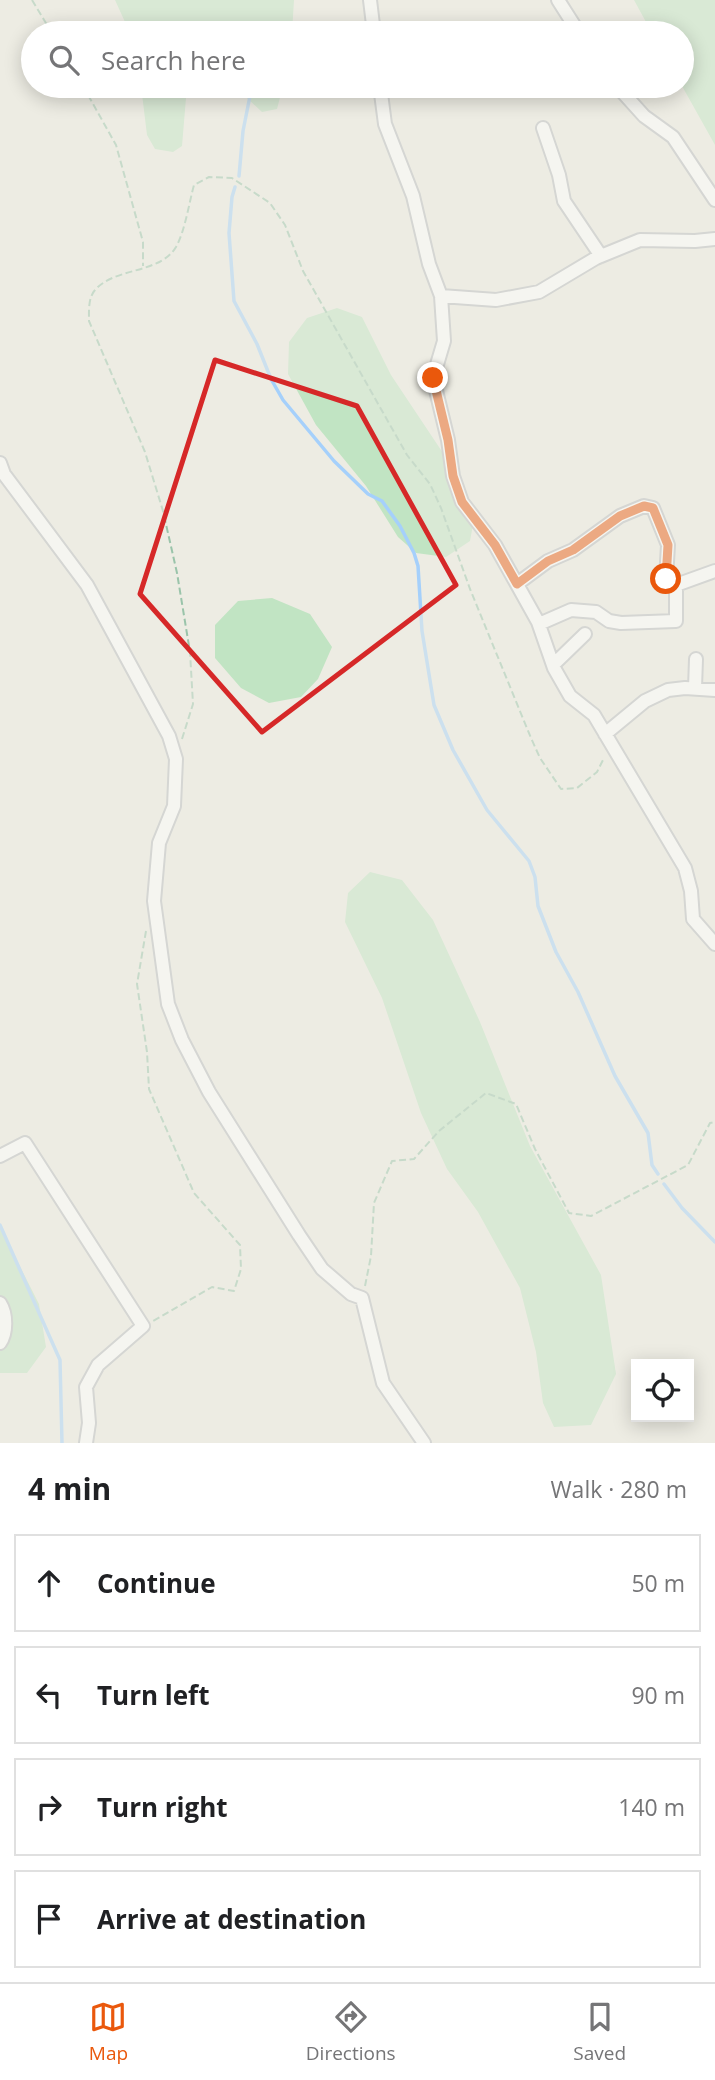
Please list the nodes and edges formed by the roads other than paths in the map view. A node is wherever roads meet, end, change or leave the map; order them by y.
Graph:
1 (370, 0) edge
2 (558, 0) edge
3 (373, 21) edge
4 (571, 21) edge
5 (382, 98) edge
6 (628, 98) edge
7 (542, 128) dead end
8 (715, 200) edge
9 (715, 239) edge
10 (601, 256) junction
11 (441, 296) junction
12 (0, 463) edge
13 (715, 571) edge
14 (517, 584) junction
15 (676, 589) junction
16 (538, 624) junction
17 (585, 634) dead end
18 (696, 659) dead end
19 (553, 664) junction
20 (695, 688) junction
21 (715, 690) edge
22 (608, 739) junction
23 (713, 940) edge
24 (0, 1156) edge
25 (0, 1303) edge
26 (0, 1343) edge
27 (86, 1443) edge
28 (425, 1443) edge

1 - 3 street
2 - 4 street
5 - 11 street
6 - 8 street
7 - 10 street
9 - 10 street
10 - 11 street
11 - 14 street
12 - 28 street
13 - 15 street
14 - 15 street
14 - 16 street
15 - 16 street
16 - 19 street
17 - 19 street
18 - 20 street
19 - 22 street
20 - 21 street
20 - 22 street
22 - 23 street
24 - 27 street
25 - 26 street

